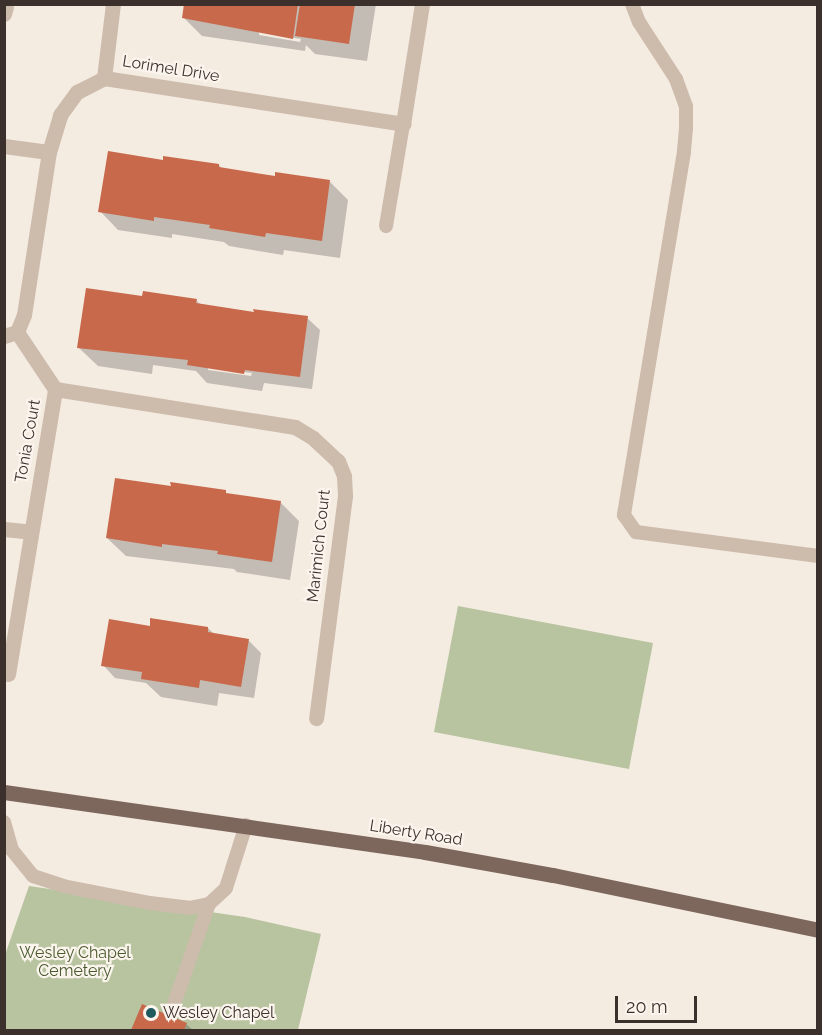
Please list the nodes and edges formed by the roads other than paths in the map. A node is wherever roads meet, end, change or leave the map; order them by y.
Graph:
1 (113, 4) edge
2 (422, 4) edge
3 (632, 4) edge
4 (104, 78) junction
5 (403, 124) junction
6 (4, 146) edge
7 (49, 152) junction
8 (386, 226) dead end
9 (11, 334) edge
10 (55, 389) junction
11 (4, 529) edge
12 (31, 532) junction
13 (818, 556) edge
14 (8, 674) dead end
15 (316, 718) dead end
16 (4, 792) edge
17 (4, 822) edge
18 (246, 825) junction
19 (209, 904) junction
20 (818, 930) edge
21 (172, 1010) dead end

1 - 4 street
2 - 5 street
3 - 13 lane
4 - 5 street, Lorimel Drive
4 - 7 street, Lorimel Drive
5 - 8 lane
6 - 7 street
7 - 9 street, Lorimel Drive
9 - 10 street, Tonia Court
10 - 12 street, Tonia Court
10 - 15 street, Marimich Court
11 - 12 street
12 - 14 street, Tonia Court
16 - 18 main road, Liberty Road
17 - 19 lane
18 - 19 lane
18 - 20 main road, Liberty Road
19 - 21 lane

